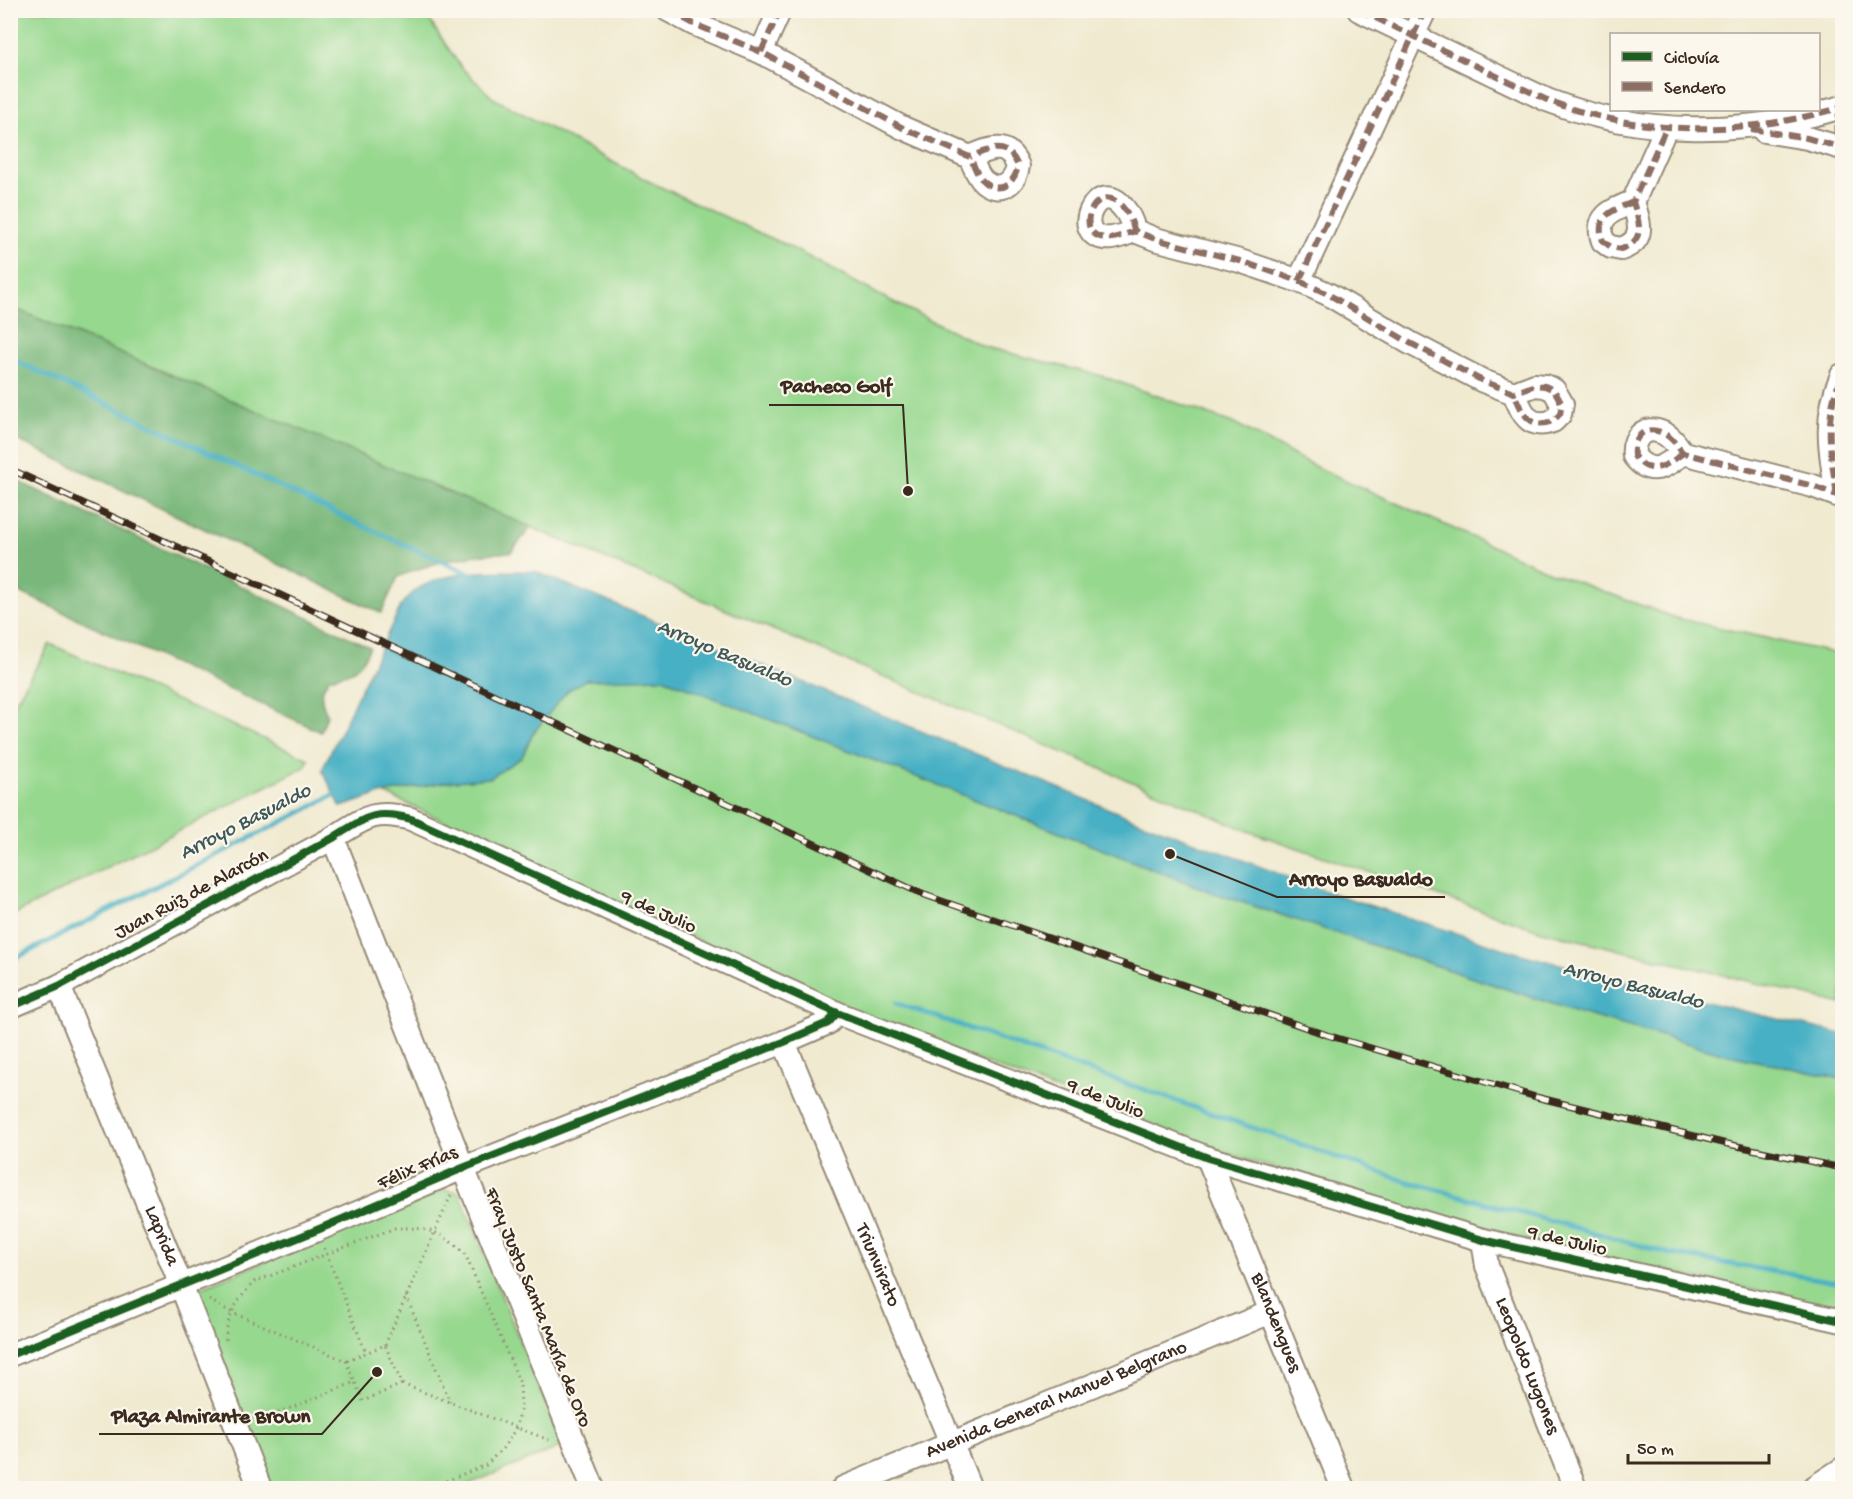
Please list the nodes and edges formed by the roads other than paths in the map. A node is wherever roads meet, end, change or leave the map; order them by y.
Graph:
1 (668, 10) edge
2 (780, 10) edge
3 (1359, 10) edge
4 (1425, 10) edge
5 (1413, 36) junction
6 (761, 52) junction
7 (1842, 108) edge
8 (1739, 127) junction
9 (1666, 128) junction
10 (1842, 148) edge
11 (970, 157) dead end
12 (1632, 202) dead end
13 (1135, 231) dead end
14 (1299, 281) junction
15 (1842, 375) edge
16 (1514, 393) dead end
17 (1683, 453) dead end
18 (1840, 496) edge
19 (389, 813) joint
20 (333, 838) junction
21 (59, 986) junction
22 (10, 1007) edge
23 (837, 1013) junction
24 (784, 1042) junction
25 (1208, 1158) junction
26 (463, 1168) junction
27 (1483, 1240) junction
28 (181, 1286) junction
29 (1271, 1312) junction
30 (1842, 1321) edge
31 (10, 1355) edge
32 (952, 1445) junction
33 (1842, 1469) edge
34 (1822, 1486) edge
35 (260, 1488) edge
36 (593, 1488) edge
37 (843, 1488) edge
38 (969, 1488) edge
39 (1342, 1488) edge
40 (1575, 1488) edge

1 - 6 street
2 - 6 street
3 - 5 street
4 - 5 street
5 - 9 street
5 - 14 street
6 - 11 street
7 - 8 street
7 - 10 street
8 - 9 street
8 - 10 street
9 - 12 street
13 - 14 street
14 - 16 street
15 - 18 street
17 - 18 street
19 - 20 street, Juan Ruiz de Alarcón
19 - 23 street, 9 de Julio
20 - 21 street, Juan Ruiz de Alarcón
20 - 26 street, Fray Justo Santa María de Oro
21 - 22 street, Juan Ruiz de Alarcón
21 - 28 street, Laprida
23 - 24 street, Félix Frías
23 - 25 street, 9 de Julio
24 - 26 street, Félix Frías
24 - 32 street, Triunvirato
25 - 27 street, 9 de Julio
25 - 29 street, Blandengues
26 - 28 street, Félix Frías
26 - 36 street, Fray Justo Santa María de Oro
27 - 30 street, 9 de Julio
27 - 40 street, Leopoldo Lugones
28 - 31 street, Félix Frías
28 - 35 street, Laprida
29 - 32 street, Avenida General Manuel Belgrano
29 - 39 street, Blandengues
32 - 37 street, Avenida General Manuel Belgrano
32 - 38 street, Triunvirato
33 - 34 street

